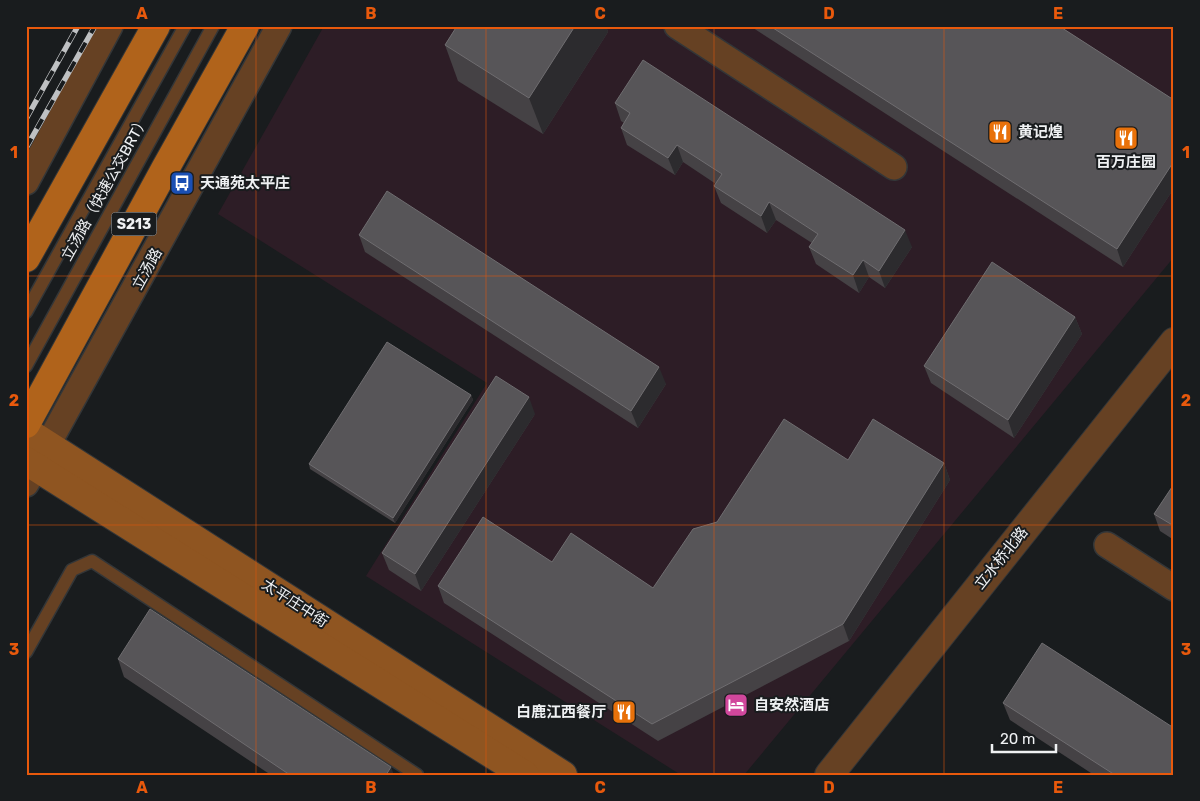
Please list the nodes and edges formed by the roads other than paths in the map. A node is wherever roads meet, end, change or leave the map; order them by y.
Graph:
1 (110, 26) edge
2 (156, 26) edge
3 (185, 26) edge
4 (213, 26) edge
5 (245, 26) edge
6 (279, 26) edge
7 (676, 26) edge
8 (894, 167) dead end
9 (26, 182) edge
10 (26, 258) edge
11 (26, 312) edge
12 (1174, 342) edge
13 (26, 366) edge
14 (26, 424) edge
15 (33, 457) edge
16 (1107, 545) dead end
17 (1174, 588) edge
18 (26, 652) edge
19 (417, 775) edge
20 (525, 775) edge
21 (563, 775) edge
22 (829, 775) edge

1 - 9 street
2 - 10 main road
3 - 11 lane, 立汤路（快速公交BRT）
4 - 13 lane, 立汤路（快速公交BRT）
5 - 14 main road, S213
6 - 15 street, 立汤路 / S213
7 - 8 street
12 - 22 street, 立水桥北路
15 - 20 main road, 太平庄中街
15 - 21 main road, 太平庄中街
16 - 17 street
18 - 19 lane

